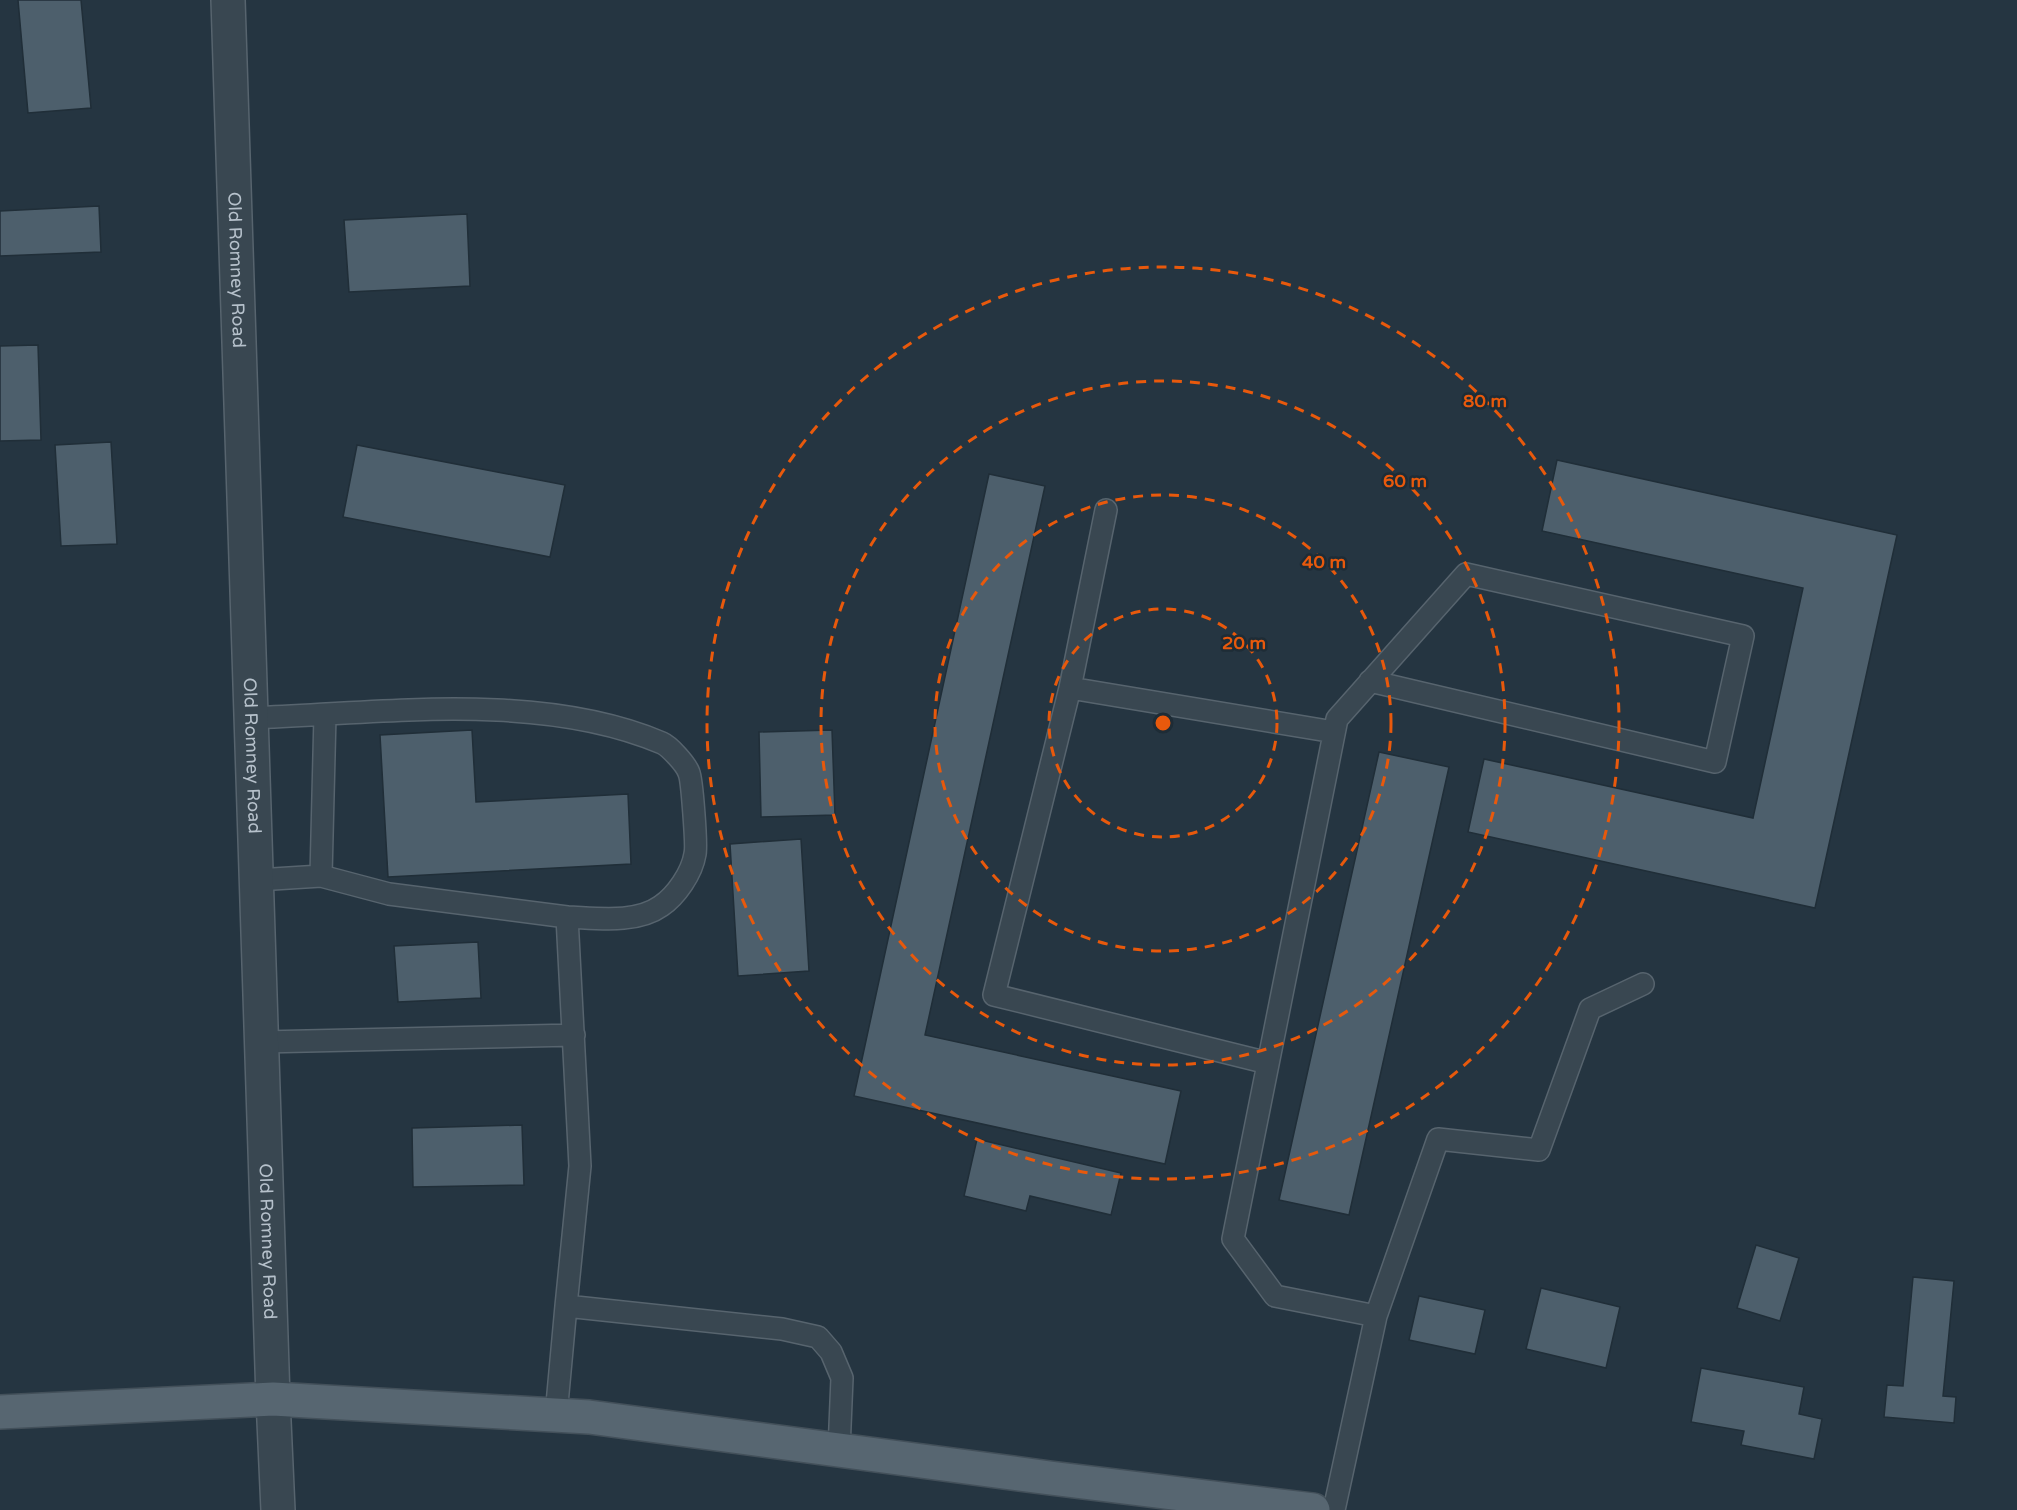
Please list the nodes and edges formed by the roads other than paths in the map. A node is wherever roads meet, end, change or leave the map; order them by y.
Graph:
1 (228, 0) edge
2 (1106, 510) dead end
3 (1370, 681) junction
4 (1070, 688) junction
5 (325, 715) junction
6 (251, 718) junction
7 (1334, 732) junction
8 (321, 876) junction
9 (257, 880) junction
10 (567, 917) junction
11 (1643, 984) dead end
12 (574, 1035) junction
13 (262, 1042) junction
14 (1268, 1063) junction
15 (566, 1306) junction
16 (1376, 1316) junction
17 (273, 1399) junction
18 (0, 1412) edge
19 (556, 1415) junction
20 (839, 1450) junction
21 (278, 1510) edge
22 (1313, 1510) edge
23 (1334, 1510) edge

1 - 6 street, Old Romney Road
2 - 4 lane
3 - 3 lane
3 - 7 lane
4 - 7 lane
4 - 14 lane
5 - 6 lane
5 - 8 lane
5 - 10 lane
6 - 9 street, Old Romney Road
7 - 14 lane
8 - 9 lane
8 - 10 lane
9 - 13 street, Old Romney Road
10 - 12 lane
11 - 16 lane
12 - 13 lane
12 - 15 lane
13 - 17 street, Old Romney Road
14 - 16 lane
15 - 19 lane
15 - 20 lane
16 - 23 lane
17 - 18 main road
17 - 19 main road
17 - 21 street, Old Romney Road
19 - 20 main road
20 - 22 main road

